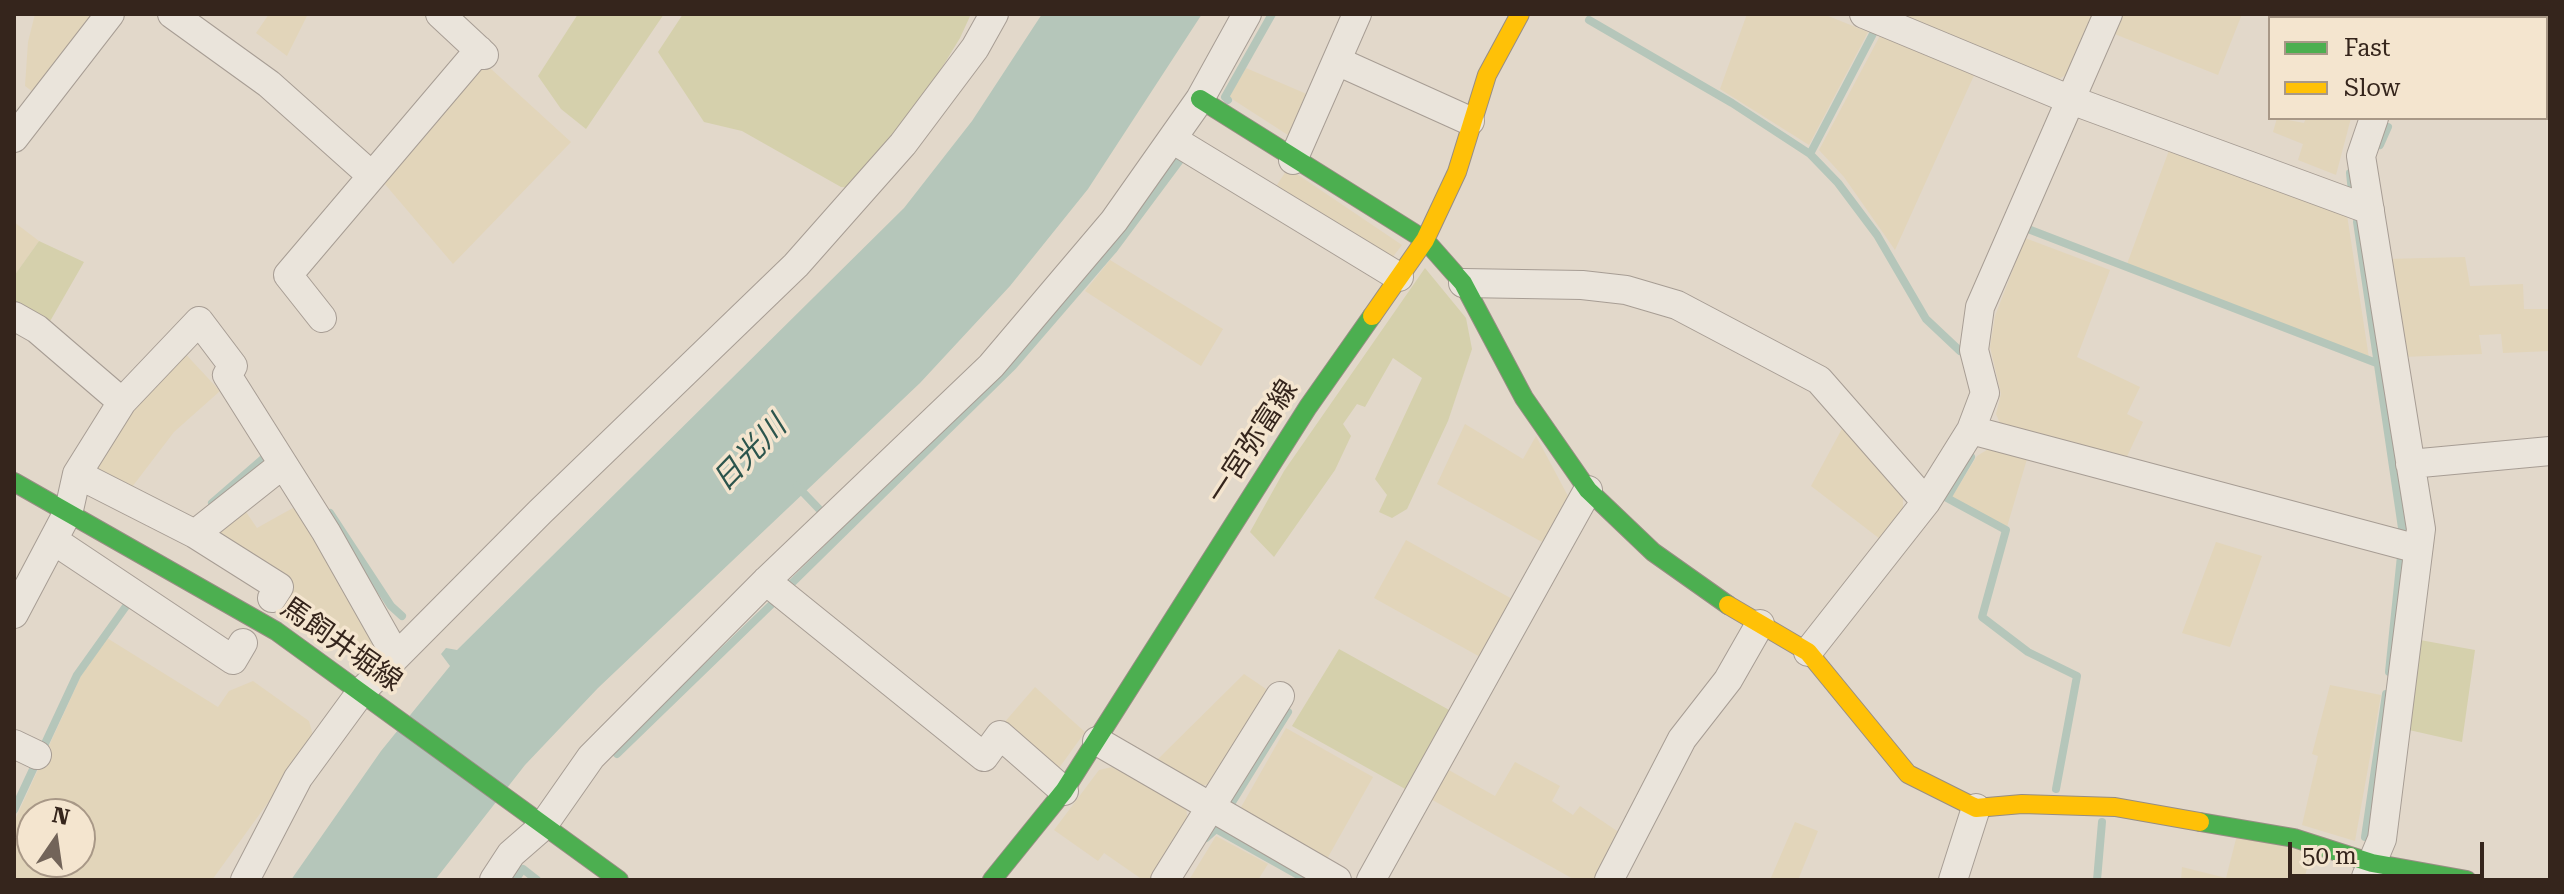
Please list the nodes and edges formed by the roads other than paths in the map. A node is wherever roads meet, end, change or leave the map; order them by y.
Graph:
1 (110, 14) edge
2 (172, 14) edge
3 (440, 14) edge
4 (994, 14) edge
5 (1247, 14) edge
6 (1357, 14) edge
7 (1520, 14) edge
8 (1864, 14) edge
9 (2108, 14) edge
10 (1337, 61) junction
11 (1200, 99) junction
12 (2071, 100) junction
13 (2373, 120) edge
14 (1470, 121) junction
15 (14, 138) edge
16 (1172, 139) junction
17 (1293, 160) junction
18 (372, 176) junction
19 (2370, 210) junction
20 (1425, 240) junction
21 (1399, 277) junction
22 (1463, 283) junction
23 (14, 316) edge
24 (322, 318) dead end
25 (122, 402) junction
26 (1971, 430) junction
27 (2550, 451) edge
28 (2410, 464) junction
29 (282, 465) junction
30 (77, 474) junction
31 (14, 482) edge
32 (1588, 490) junction
33 (1926, 502) junction
34 (69, 510) junction
35 (195, 534) junction
36 (53, 540) junction
37 (2418, 549) junction
38 (766, 581) junction
39 (272, 598) dead end
40 (14, 614) edge
41 (1760, 624) junction
42 (243, 643) dead end
43 (1808, 652) junction
44 (395, 654) junction
45 (1280, 696) dead end
46 (369, 698) junction
47 (1097, 741) junction
48 (1064, 791) junction
49 (1976, 808) junction
50 (1209, 809) junction
51 (538, 824) junction
52 (2368, 871) edge
53 (245, 880) edge
54 (494, 880) edge
55 (619, 880) edge
56 (992, 880) edge
57 (1165, 880) edge
58 (1337, 880) edge
59 (1371, 880) edge
60 (1609, 880) edge
61 (1953, 880) edge
62 (2467, 880) edge

1 - 15 street
2 - 18 street
3 - 18 street
4 - 44 street
5 - 11 street
6 - 10 street
7 - 14 main road, 一宮弥富線
8 - 12 street
9 - 12 street
10 - 14 street
10 - 17 street
11 - 16 street
11 - 17 main road
12 - 19 street
12 - 26 street
13 - 19 street
14 - 20 main road, 一宮弥富線
16 - 21 street
16 - 38 street
17 - 20 main road
18 - 24 street
19 - 28 street
20 - 21 main road, 一宮弥富線
20 - 22 main road
21 - 47 main road, 一宮弥富線
22 - 32 main road
22 - 33 street
23 - 25 street
25 - 29 street
25 - 30 street
26 - 33 street
26 - 37 street
27 - 28 street
28 - 37 street
29 - 35 street
29 - 44 street
30 - 34 street
30 - 35 street
31 - 34 main road, 馬飼井堀線
32 - 41 main road
32 - 59 street
33 - 43 street
34 - 36 street
34 - 46 main road, 馬飼井堀線
35 - 39 street
36 - 40 street
36 - 42 street
37 - 52 street
38 - 48 street
38 - 51 street
41 - 43 main road
41 - 60 street
43 - 49 main road
44 - 46 street
45 - 50 street
46 - 51 main road, 馬飼井堀線
46 - 53 street
47 - 48 main road, 一宮弥富線
47 - 50 street
48 - 56 main road, 一宮弥富線
49 - 52 main road
49 - 61 street
50 - 57 street
50 - 58 street
51 - 54 street
51 - 55 main road, 馬飼井堀線
52 - 62 main road

